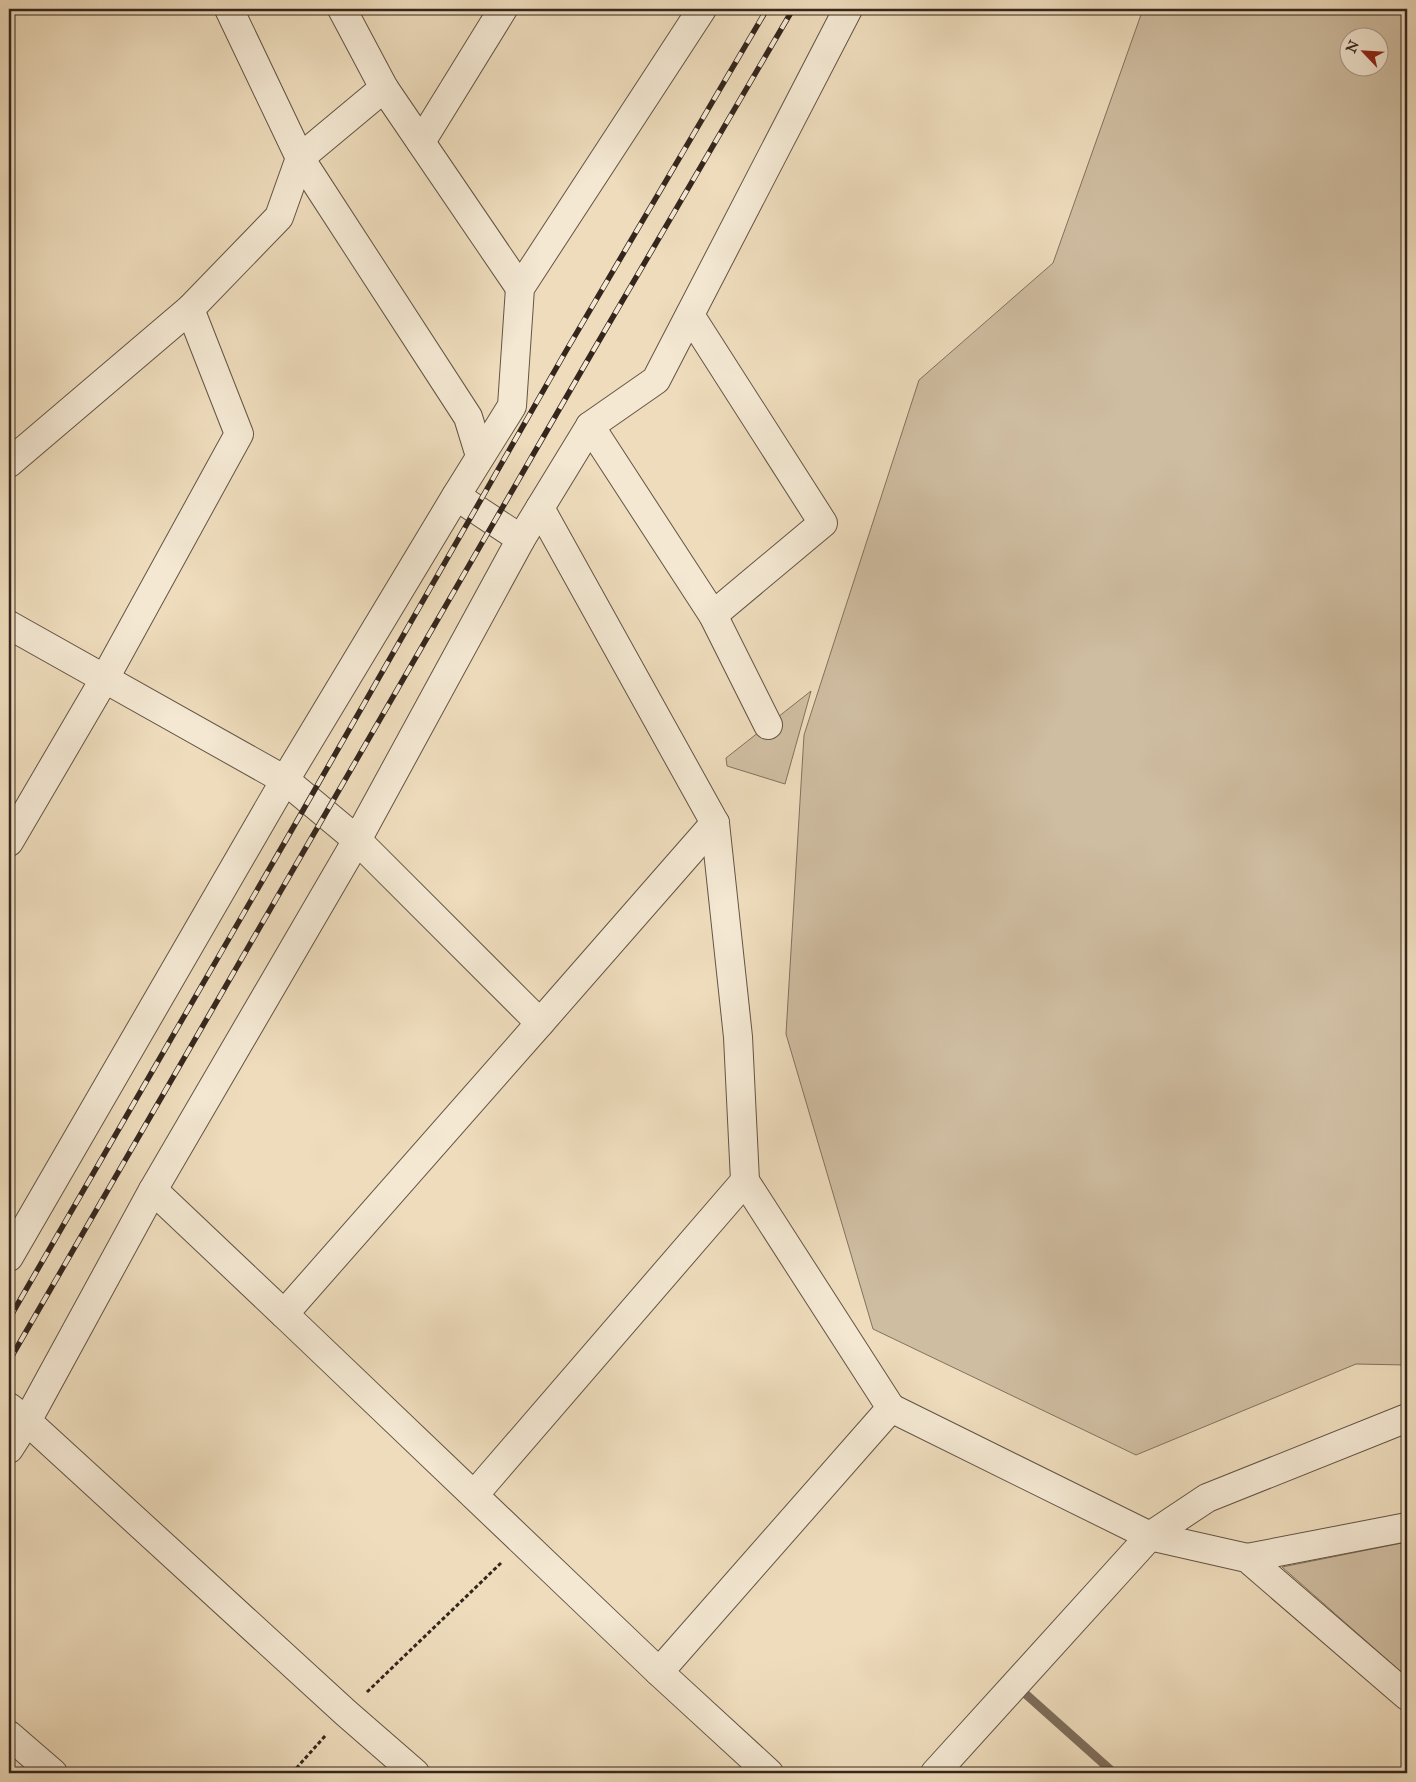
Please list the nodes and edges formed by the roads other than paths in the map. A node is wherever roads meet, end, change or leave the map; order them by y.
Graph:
1 (230, 9) edge
2 (342, 9) edge
3 (503, 9) edge
4 (702, 9) edge
5 (848, 9) edge
6 (384, 88) junction
7 (422, 142) junction
8 (300, 158) junction
9 (520, 288) junction
10 (190, 309) junction
11 (690, 315) junction
12 (590, 426) junction
13 (480, 456) junction
14 (9, 463) edge
15 (456, 496) junction
16 (540, 508) junction
17 (522, 539) junction
18 (713, 615) junction
19 (9, 625) edge
20 (105, 678) junction
21 (768, 725) dead end
22 (285, 780) junction
23 (715, 823) junction
24 (357, 840) junction
25 (9, 842) edge
26 (540, 1023) junction
27 (744, 1181) junction
28 (153, 1190) junction
29 (9, 1257) edge
30 (284, 1314) junction
31 (891, 1408) junction
32 (18, 1414) edge
33 (1407, 1418) edge
34 (9, 1449) edge
35 (474, 1495) junction
36 (1407, 1527) edge
37 (1150, 1536) junction
38 (1247, 1558) junction
39 (659, 1672) junction
40 (1407, 1696) edge
41 (9, 1735) edge
42 (53, 1773) edge
43 (415, 1773) edge
44 (769, 1773) edge
45 (935, 1773) edge

1 - 8 street
2 - 6 street
3 - 7 street
4 - 9 street
5 - 11 street
6 - 7 street
6 - 8 street
7 - 9 street
8 - 10 street
8 - 13 street
9 - 13 street
10 - 14 street
10 - 20 street
11 - 12 street
11 - 18 street
12 - 16 street
12 - 18 street
13 - 15 street
15 - 17 street
15 - 22 street
16 - 17 street
16 - 23 street
17 - 24 street
18 - 21 street
19 - 20 street
20 - 22 street
20 - 25 street
22 - 24 street
22 - 29 street
23 - 26 street
23 - 27 street
24 - 26 street
24 - 28 street
26 - 30 street
27 - 31 street
27 - 35 street
28 - 30 street
28 - 32 street
30 - 35 street
31 - 37 street
31 - 39 street
32 - 34 street
32 - 43 street
33 - 37 street
35 - 39 street
36 - 38 street
37 - 38 street
37 - 45 street
38 - 40 street
39 - 44 street
41 - 42 street

